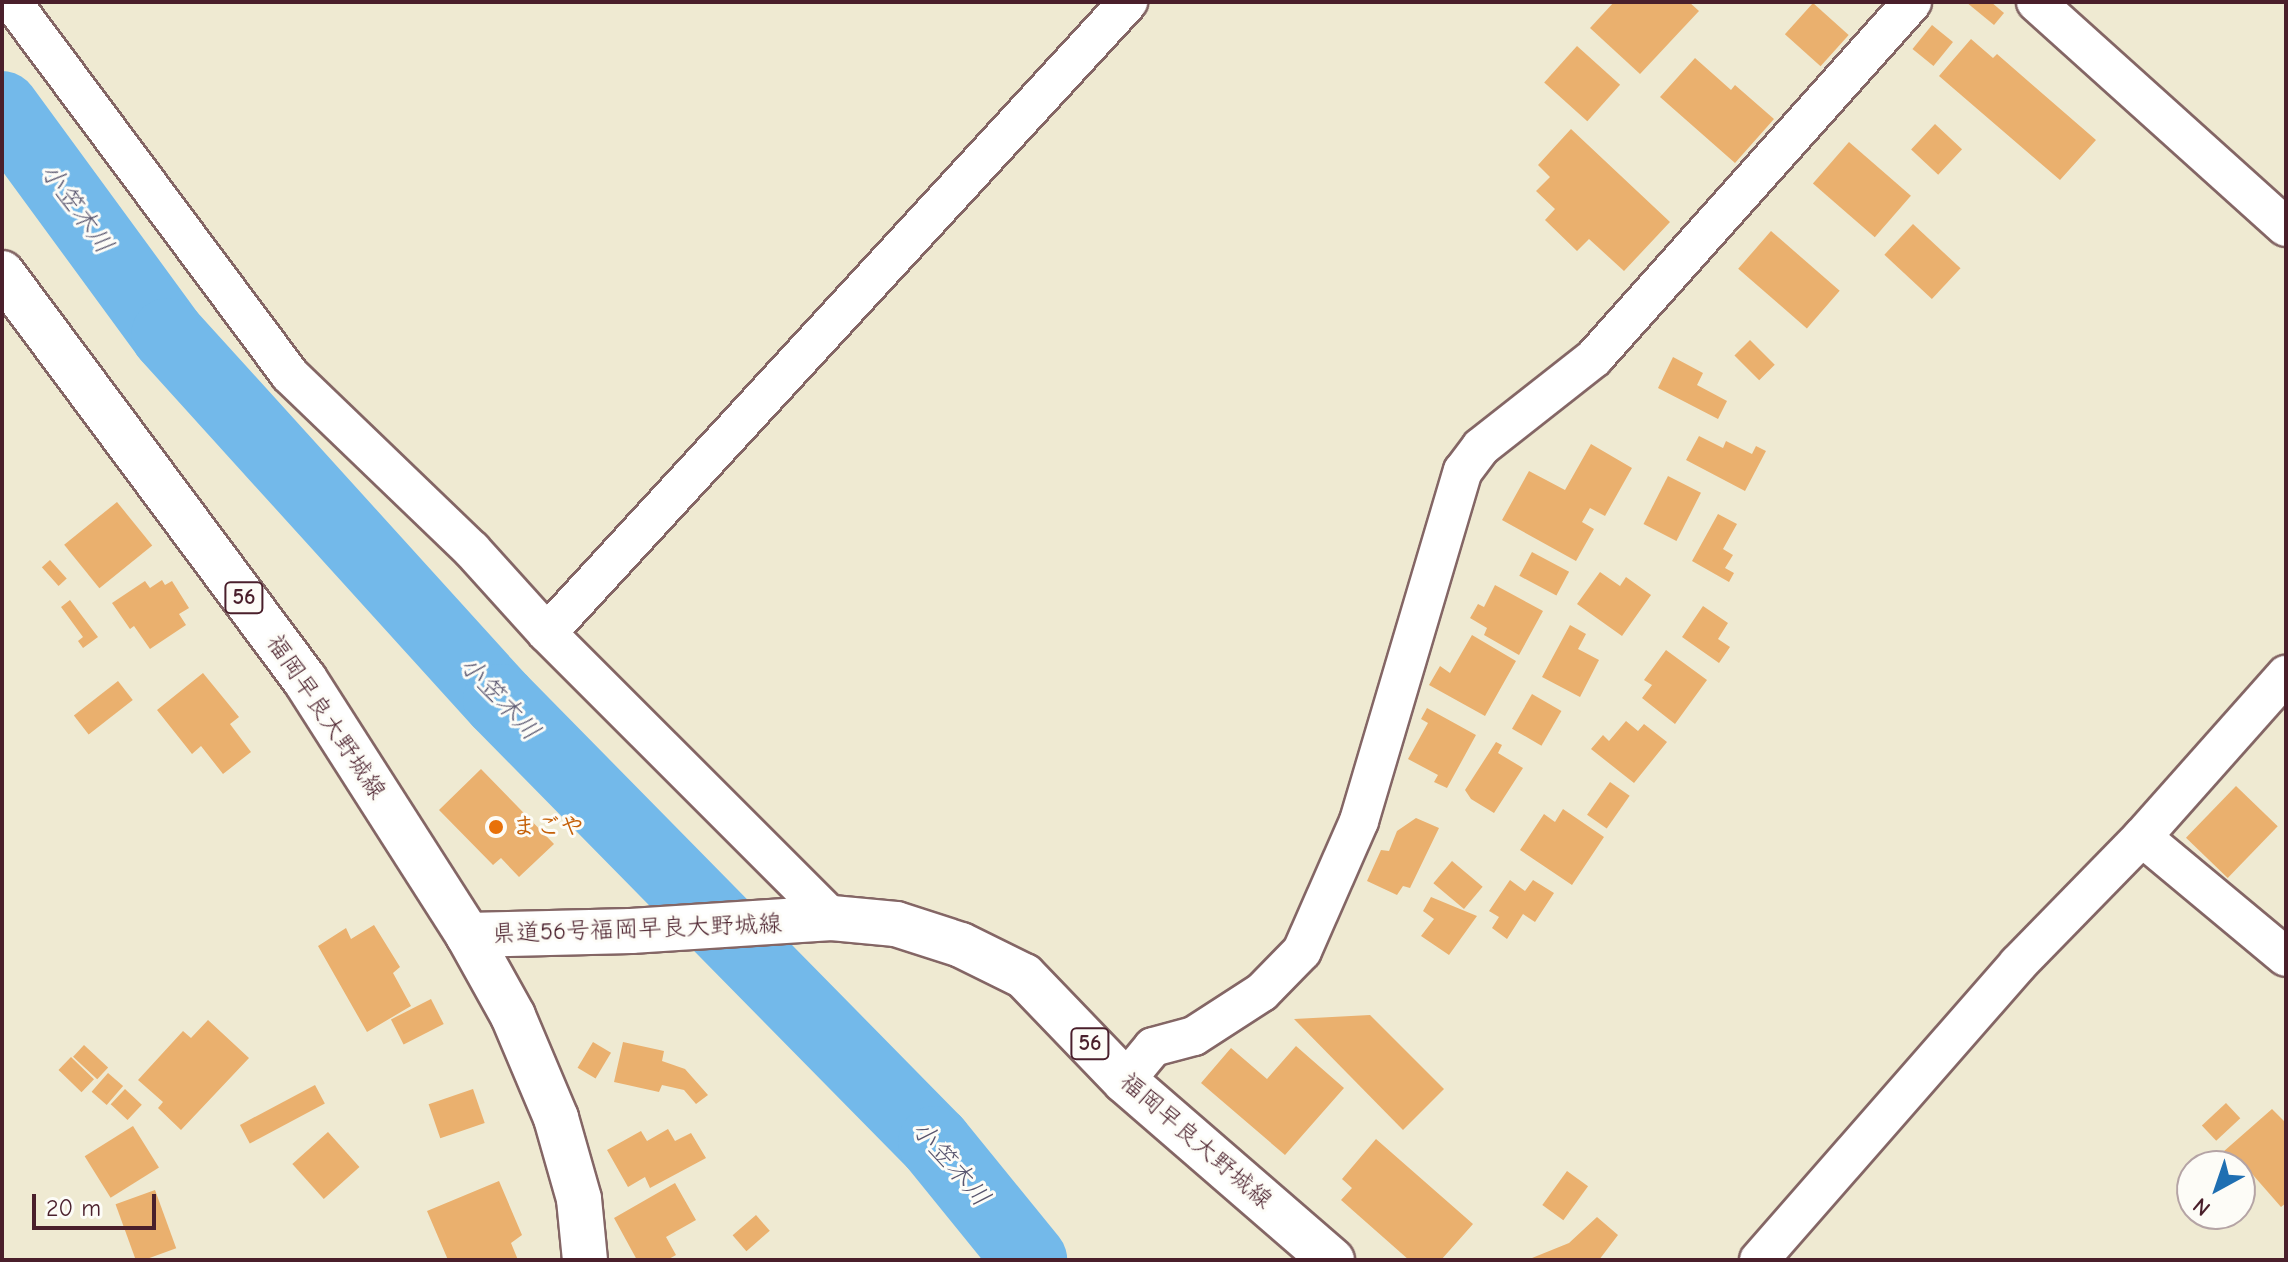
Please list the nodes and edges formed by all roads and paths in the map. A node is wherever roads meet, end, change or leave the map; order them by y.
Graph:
1 (12, 2) edge
2 (1128, 2) edge
3 (1912, 2) edge
4 (2036, 2) edge
5 (2286, 227) edge
6 (2, 273) edge
7 (547, 633) junction
8 (2286, 675) edge
9 (2142, 837) junction
10 (819, 920) junction
11 (468, 935) junction
12 (2286, 957) edge
13 (1125, 1081) junction
14 (585, 1260) edge
15 (1332, 1260) edge
16 (1759, 1260) edge

1 - 7 street
2 - 7 street
3 - 13 street
4 - 5 street
6 - 11 main road, 福岡早良大野城線 / 56
7 - 10 street
8 - 9 street
9 - 12 street
9 - 16 street
10 - 11 main road, 県道56号福岡早良大野城線 / 56
10 - 13 main road, 福岡早良大野城線 / 56
11 - 14 main road, 福岡早良大野城線
13 - 15 main road, 福岡早良大野城線 / 56

